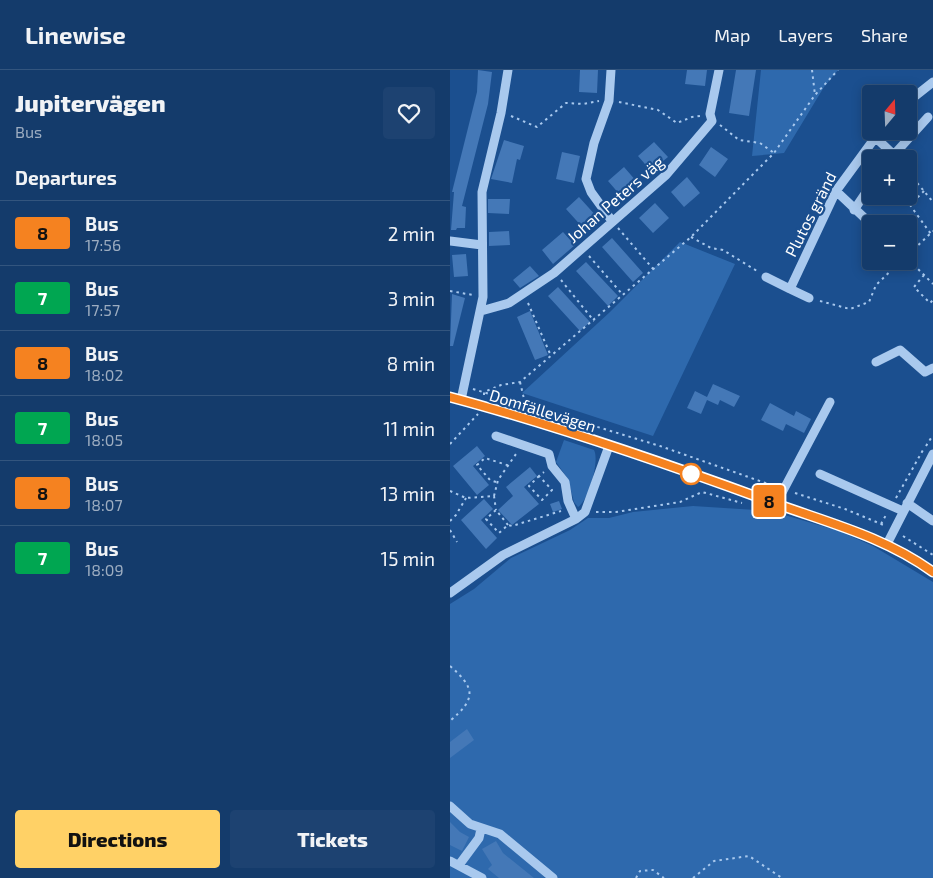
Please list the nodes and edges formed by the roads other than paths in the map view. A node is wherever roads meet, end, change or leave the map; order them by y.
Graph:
1 (508, 70) edge
2 (611, 70) edge
3 (719, 70) edge
4 (933, 82) edge
5 (918, 94) edge
6 (928, 117) dead end
7 (873, 140) edge
8 (897, 150) edge
9 (836, 191) junction
10 (862, 198) edge
11 (854, 210) junction
12 (862, 217) edge
13 (612, 221) junction
14 (450, 241) edge
15 (482, 245) junction
16 (766, 277) road end
17 (790, 289) junction
18 (808, 298) road end
19 (481, 311) junction
20 (876, 362) dead end
21 (933, 368) edge
22 (450, 397) edge
23 (461, 400) junction
24 (830, 402) dead end
25 (496, 436) dead end
26 (609, 446) junction
27 (933, 454) edge
28 (820, 474) dead end
29 (776, 504) junction
30 (905, 507) junction
31 (576, 519) junction
32 (933, 521) edge
33 (886, 544) junction
34 (933, 572) edge
35 (451, 590) edge
36 (450, 806) edge
37 (481, 829) junction
38 (450, 861) edge
39 (459, 865) junction
40 (482, 878) edge
41 (554, 878) edge

1 - 15 street
2 - 13 street
3 - 13 street, Johan Peters väg
4 - 5 street
6 - 8 street
7 - 9 street, Plutos gränd
9 - 11 street
9 - 17 street, Plutos gränd
10 - 11 street
11 - 12 street
13 - 19 street, Johan Peters väg
14 - 15 street
15 - 19 street
16 - 17 street
17 - 18 street
19 - 23 street
20 - 21 street
22 - 23 street, Domfällevägen
23 - 26 street, Domfällevägen
24 - 29 street
25 - 31 street
26 - 29 street, Domfällevägen
26 - 31 street
27 - 30 street
28 - 30 street
29 - 33 street, Domfällevägen
30 - 32 street
30 - 33 street
31 - 35 street
33 - 34 street, Domfällevägen
36 - 37 street
37 - 39 street
37 - 41 street
38 - 39 street
39 - 40 street

